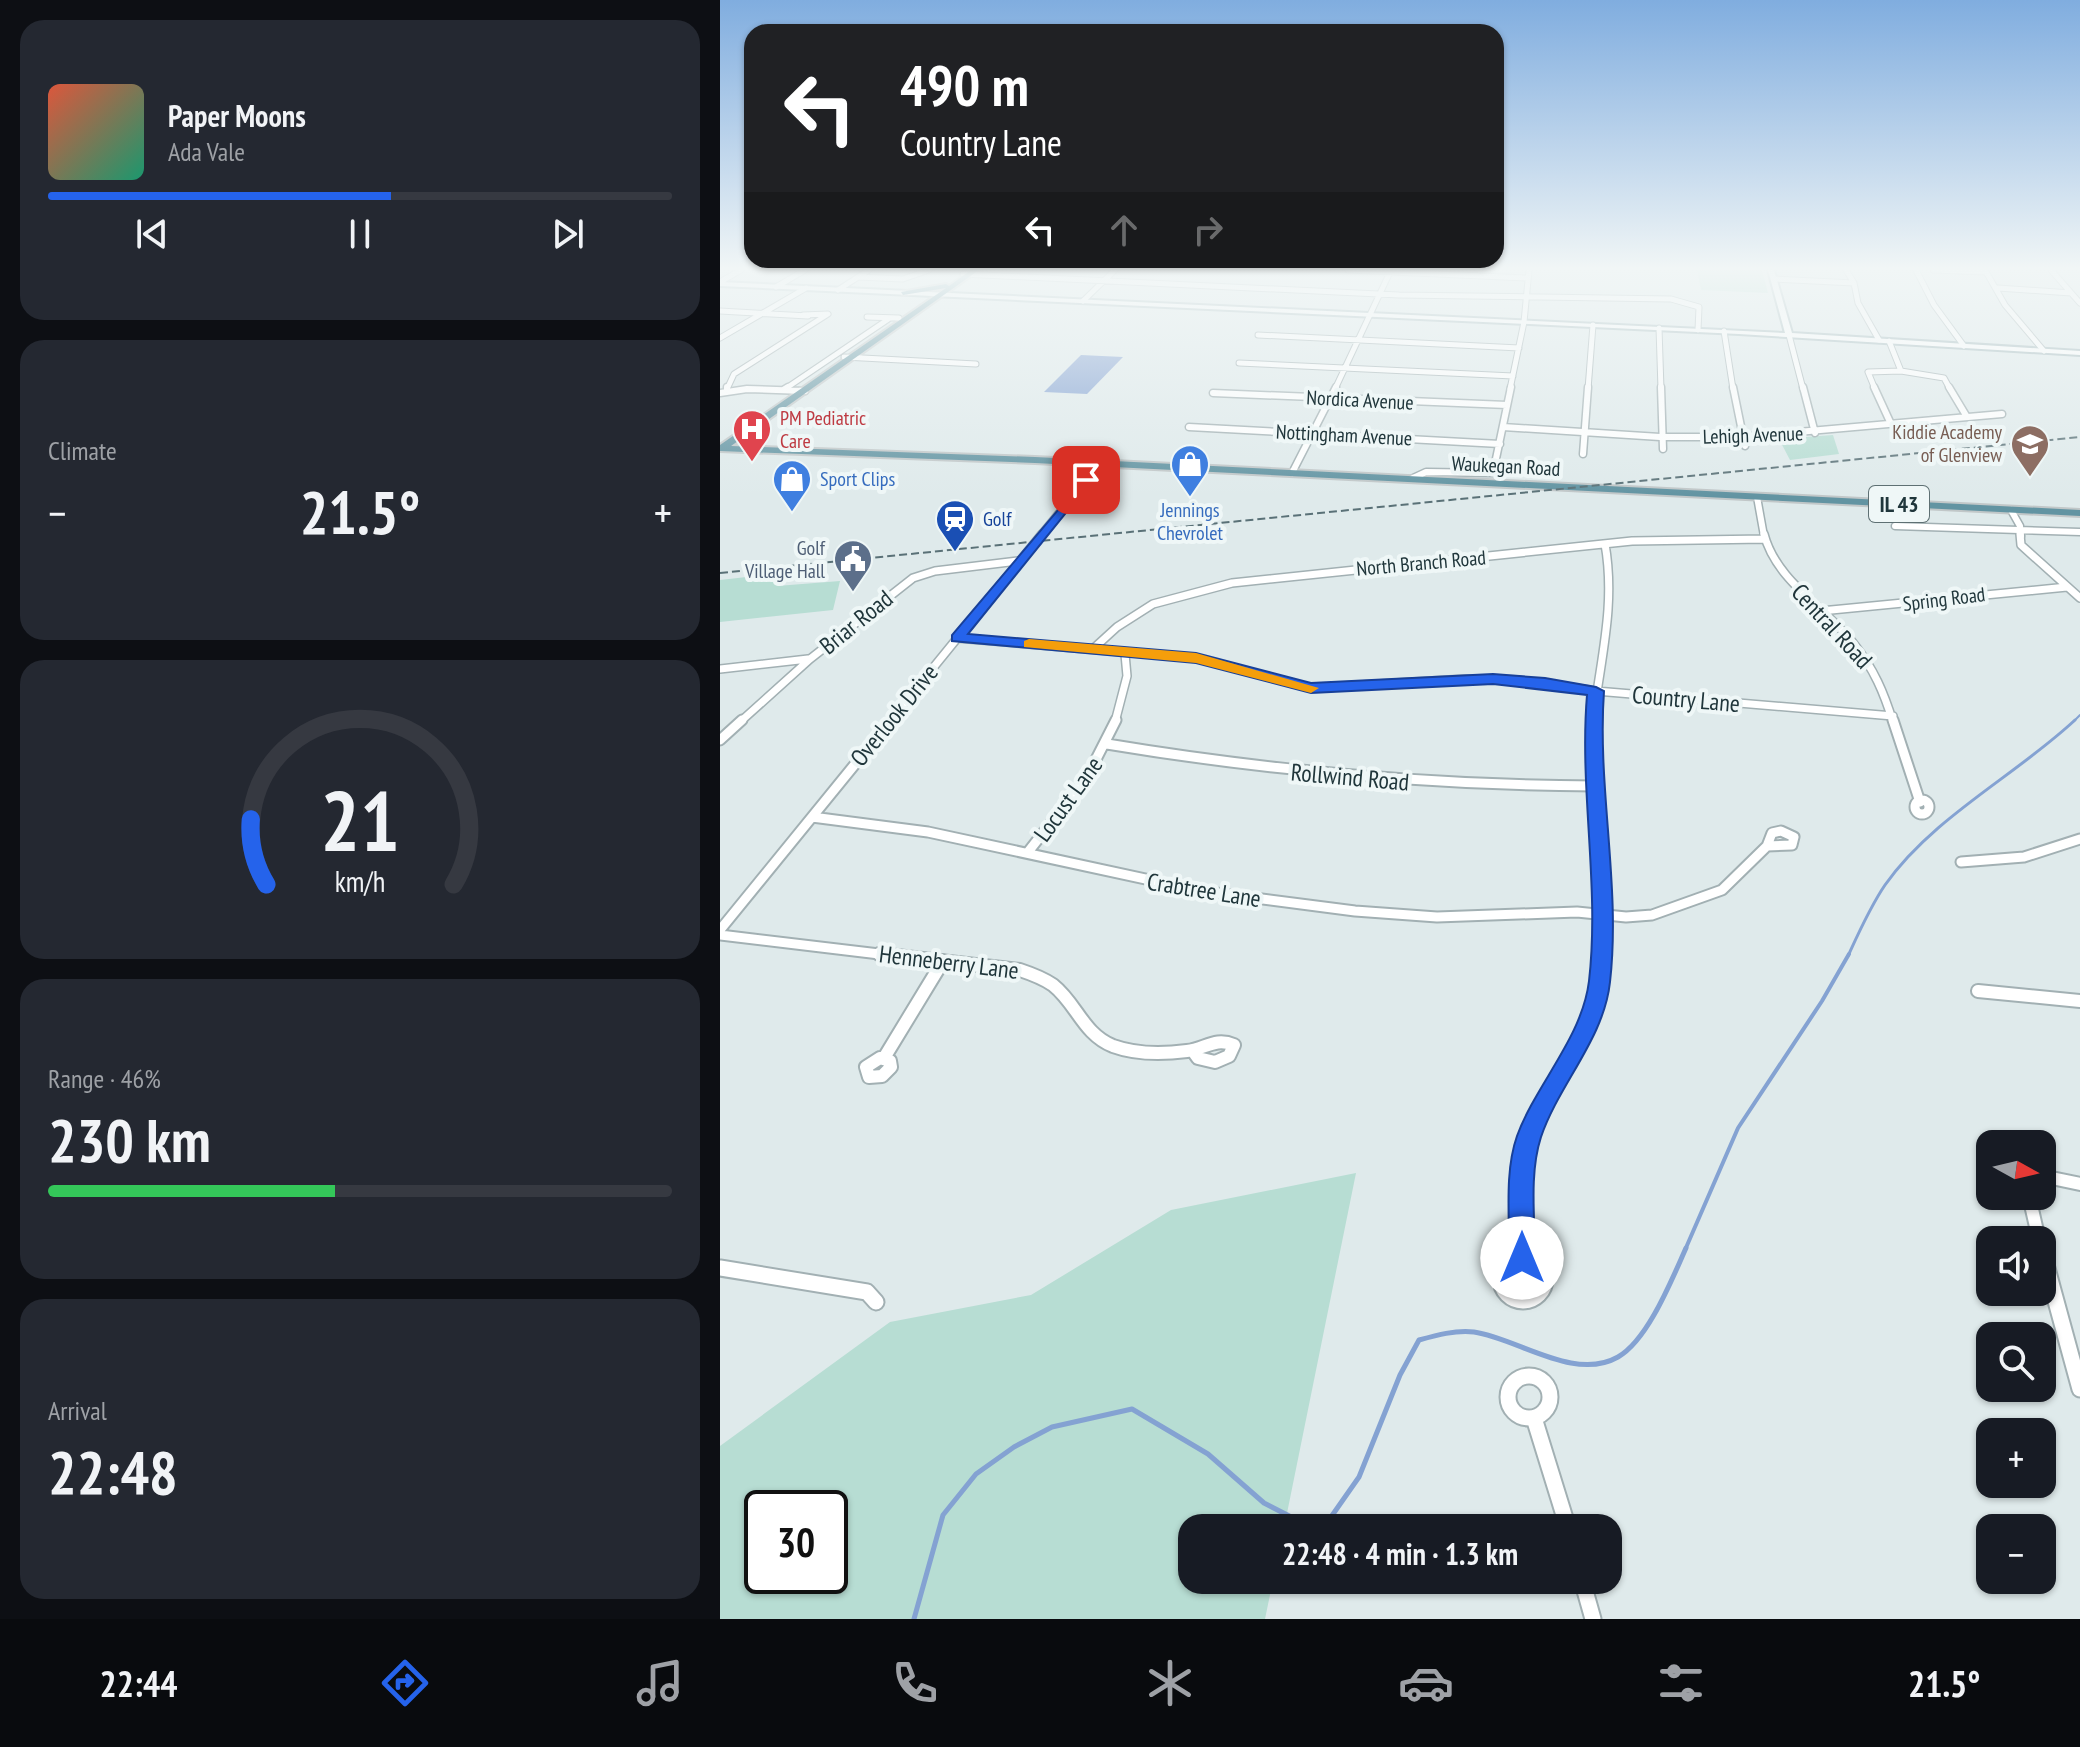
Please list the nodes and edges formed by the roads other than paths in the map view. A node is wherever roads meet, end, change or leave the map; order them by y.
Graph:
1 (779, 346) edge
2 (852, 346) edge
3 (863, 346) edge
4 (865, 346) edge
5 (1357, 346) edge
6 (1470, 346) edge
7 (1591, 346) edge
8 (1659, 346) edge
9 (1726, 346) edge
10 (1792, 346) edge
11 (1891, 346) edge
12 (1957, 346) edge
13 (1964, 346) joint
14 (2040, 346) edge
15 (1519, 348) joint
16 (2044, 351) junction
17 (2080, 353) edge
18 (852, 355) junction
19 (979, 362) dead end
20 (1239, 363) dead end
21 (1346, 368) junction
22 (1901, 371) junction
23 (1513, 376) junction
24 (783, 390) junction
25 (800, 391) junction
26 (724, 392) edge
27 (1213, 393) dead end
28 (1331, 399) junction
29 (1507, 405) junction
30 (2002, 414) dead end
31 (1967, 417) junction
32 (1891, 424) junction
33 (1189, 427) dead end
34 (1503, 427) junction
35 (1583, 432) junction
36 (1313, 433) junction
37 (1815, 433) junction
38 (1660, 437) junction
39 (1741, 437) junction
40 (732, 441) junction
41 (1500, 444) junction
42 (721, 445) edge
43 (1745, 446) dead end
44 (1663, 449) dead end
45 (1583, 454) dead end
46 (930, 456) junction
47 (1100, 463) junction
48 (1292, 473) junction
49 (1411, 479) junction
50 (1757, 497) junction
51 (2011, 510) junction
52 (2080, 513) edge
53 (1895, 526) dead end
54 (2021, 532) junction
55 (2080, 532) edge
56 (1765, 539) junction
57 (1605, 544) junction
58 (1018, 561) junction
59 (2067, 587) junction
60 (2080, 598) edge
61 (1821, 611) junction
62 (957, 638) junction
63 (1094, 648) junction
64 (1125, 654) junction
65 (810, 659) junction
66 (720, 669) edge
67 (1596, 691) junction
68 (1893, 716) junction
69 (720, 740) edge
70 (1107, 744) junction
71 (1595, 786) junction
72 (1920, 802) dead end
73 (812, 817) junction
74 (2080, 839) edge
75 (1767, 846) dead end
76 (1028, 852) junction
77 (1961, 862) dead end
78 (1602, 913) junction
79 (720, 933) edge
80 (943, 961) junction
81 (1978, 991) dead end
82 (2080, 1001) edge
83 (1193, 1051) dead end
84 (884, 1058) dead end
85 (2056, 1179) edge
86 (2080, 1184) edge
87 (1522, 1258) dead end
88 (720, 1268) edge
89 (2056, 1301) edge
90 (876, 1302) dead end
91 (2080, 1389) edge
92 (1534, 1418) dead end
93 (1564, 1514) edge
94 (1586, 1594) edge
95 (1593, 1619) edge

1 - 26 street
2 - 24 street
3 - 18 main road
4 - 18 main road
5 - 21 street
6 - 15 street
7 - 35 street
8 - 38 street
9 - 39 street
10 - 37 street
11 - 22 street
12 - 13 main road
13 - 16 main road
14 - 16 street
15 - 23 street
16 - 17 main road
18 - 19 street
18 - 25 main road
20 - 21 street
21 - 23 street
21 - 28 street
22 - 31 street
22 - 32 street
23 - 29 street
24 - 25 street
24 - 26 street
25 - 40 main road
25 - 42 main road
27 - 28 street, Nordica Avenue
28 - 29 street, Nordica Avenue
28 - 36 street
29 - 34 street
30 - 31 street, Lehigh Avenue
31 - 32 street, Lehigh Avenue
32 - 37 street, Lehigh Avenue
33 - 36 street, Nottingham Avenue
34 - 35 street, Lehigh Avenue
34 - 41 street
35 - 38 street, Lehigh Avenue
35 - 45 street
36 - 41 street, Nottingham Avenue
36 - 48 street
37 - 39 street, Lehigh Avenue
38 - 39 street, Lehigh Avenue
38 - 44 street
39 - 43 street
40 - 42 main road, Waukegan Road / IL 43
40 - 46 main road, Waukegan Road / IL 43
41 - 49 street
42 - 46 main road, Waukegan Road / IL 43
46 - 47 main road, Waukegan Road / IL 43
47 - 48 main road, Waukegan Road / IL 43
47 - 58 street, Overlook Drive
48 - 49 main road, Waukegan Road / IL 43
49 - 50 main road, Waukegan Road / IL 43
50 - 51 main road, Waukegan Road / IL 43
50 - 56 street, Central Road
51 - 52 main road, Waukegan Road / IL 43
51 - 54 street
53 - 54 street
54 - 55 street
54 - 59 street
56 - 57 street, North Branch Road
56 - 61 street, Central Road
57 - 63 street, North Branch Road
57 - 67 street
58 - 62 street, Overlook Drive
58 - 65 street, Briar Road
59 - 60 street
59 - 61 street, Spring Road
61 - 68 street, Central Road
62 - 63 street, Country Lane
62 - 73 street, Overlook Drive
63 - 64 street, Country Lane
64 - 67 street, Country Lane
64 - 70 street, Locust Lane
65 - 66 street
65 - 69 street, Briar Road
67 - 68 street, Country Lane
67 - 71 street
68 - 72 street, Central Road
70 - 71 street, Rollwind Road
70 - 76 street, Locust Lane
71 - 78 street
73 - 76 street, Crabtree Lane
73 - 79 street, Overlook Drive
74 - 77 street
75 - 78 street, Crabtree Lane
76 - 78 street, Crabtree Lane
78 - 87 street
79 - 80 street, Henneberry Lane
80 - 83 street, Henneberry Lane
80 - 84 street
81 - 82 street
85 - 86 street
88 - 90 street
89 - 91 street
92 - 93 street
94 - 95 street

